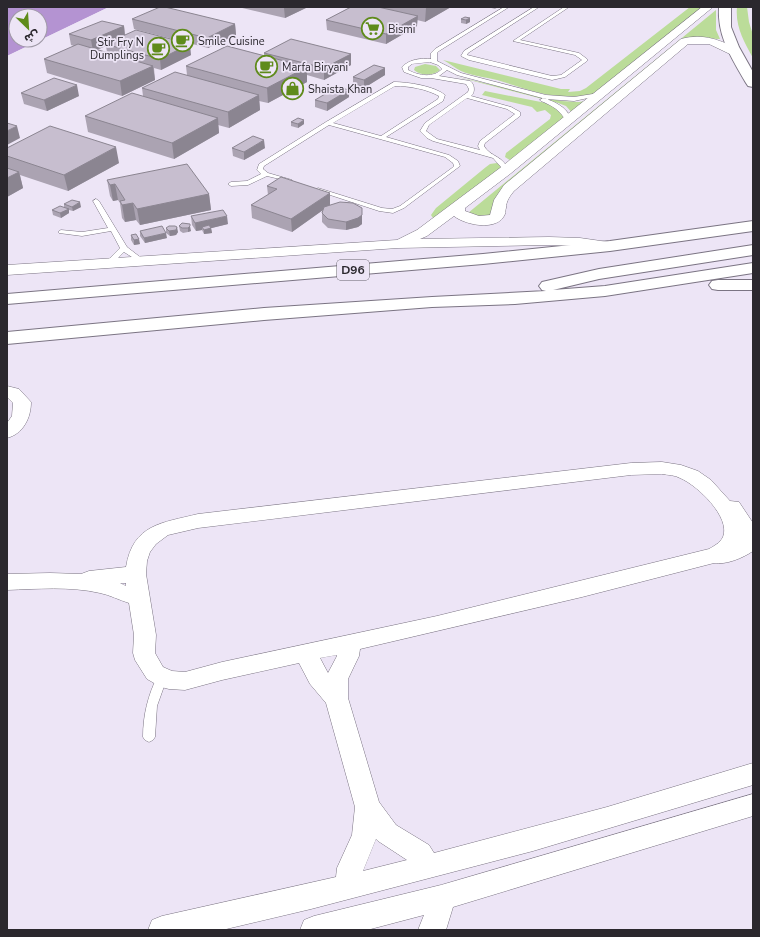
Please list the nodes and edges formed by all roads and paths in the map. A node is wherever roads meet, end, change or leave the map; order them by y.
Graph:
1 (507, 7) edge
2 (537, 7) edge
3 (567, 7) edge
4 (708, 7) edge
5 (724, 7) edge
6 (736, 53) junction
7 (434, 62) junction
8 (444, 66) junction
9 (409, 73) junction
10 (426, 76) junction
11 (468, 82) junction
12 (399, 83) junction
13 (753, 83) edge
14 (408, 84) junction
15 (599, 95) junction
16 (466, 96) junction
17 (568, 120) junction
18 (328, 123) junction
19 (381, 138) junction
20 (487, 154) junction
21 (504, 171) junction
22 (266, 174) junction
23 (296, 183) edge
24 (231, 184) dead end
25 (308, 187) edge
26 (96, 201) dead end
27 (459, 206) junction
28 (753, 218) edge
29 (753, 226) edge
30 (112, 229) junction
31 (61, 232) dead end
32 (699, 234) junction
33 (398, 244) junction
34 (610, 246) junction
35 (124, 248) junction
36 (753, 250) edge
37 (140, 262) junction
38 (112, 264) junction
39 (753, 268) edge
40 (7, 270) edge
41 (753, 285) edge
42 (606, 291) junction
43 (7, 299) edge
44 (515, 299) junction
45 (7, 338) edge
46 (7, 391) edge
47 (7, 432) edge
48 (724, 502) junction
49 (751, 538) edge
50 (702, 558) junction
51 (135, 574) junction
52 (76, 581) junction
53 (7, 582) edge
54 (139, 597) junction
55 (145, 634) junction
56 (350, 644) junction
57 (306, 653) junction
58 (222, 671) junction
59 (162, 678) junction
60 (336, 698) junction
61 (149, 737) dead end
62 (753, 774) edge
63 (753, 805) edge
64 (368, 808) junction
65 (427, 866) junction
66 (350, 886) junction
67 (441, 898) junction
68 (358, 925) edge
69 (162, 930) edge
70 (314, 930) edge
71 (432, 930) edge

1 - 7 lane
2 - 3 lane
4 - 15 street
5 - 6 main road
6 - 13 main road
6 - 27 street
7 - 8 lane
7 - 9 lane
8 - 10 lane
8 - 15 lane
9 - 10 lane
9 - 12 lane
10 - 11 lane
10 - 14 lane
11 - 16 lane
11 - 17 lane
12 - 14 lane
12 - 18 lane
14 - 19 lane
15 - 17 street
16 - 20 lane
16 - 20 lane
17 - 21 street
18 - 19 lane
18 - 22 lane
19 - 25 lane
20 - 21 lane
21 - 27 street
22 - 23 lane
22 - 24 lane
26 - 30 lane
27 - 33 street
28 - 32 main road
29 - 32 main road, D96
30 - 31 lane
30 - 35 lane
32 - 34 main road, D96
33 - 34 street
33 - 37 street
34 - 43 main road, D96
35 - 37 lane
35 - 38 lane
36 - 44 main road
37 - 38 street
38 - 40 street
39 - 42 main road
41 - 42 main road
42 - 44 main road
44 - 45 main road
46 - 47 street
48 - 49 street
48 - 50 street
48 - 51 street
49 - 50 street
50 - 56 street
51 - 52 street
51 - 54 street
52 - 53 street
52 - 54 street
54 - 55 street
55 - 58 street
55 - 59 street
56 - 57 street
56 - 60 street
57 - 58 street
57 - 60 street
58 - 59 street
59 - 61 lane
60 - 64 street
62 - 65 street
63 - 67 street
64 - 65 street
64 - 66 street
65 - 66 street
66 - 69 street
67 - 68 street
67 - 71 street
68 - 70 street

